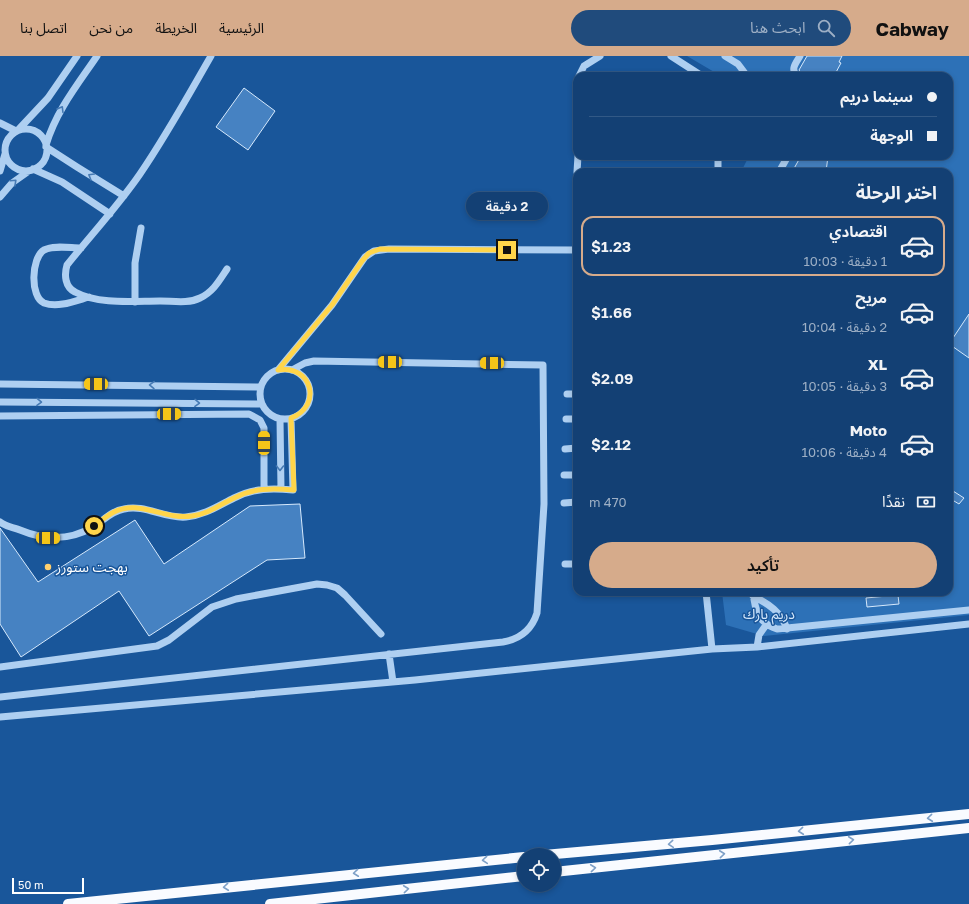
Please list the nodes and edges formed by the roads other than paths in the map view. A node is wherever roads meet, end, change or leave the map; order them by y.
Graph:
1 (77, 56) edge
2 (97, 56) edge
3 (211, 56) edge
4 (600, 56) edge
5 (671, 56) edge
6 (725, 56) edge
7 (800, 56) edge
8 (582, 72) edge
9 (696, 72) edge
10 (744, 72) edge
11 (794, 72) edge
12 (0, 123) edge
13 (17, 130) junction
14 (46, 146) junction
15 (3, 150) edge
16 (32, 170) junction
17 (0, 171) edge
18 (124, 196) junction
19 (0, 197) edge
20 (110, 214) junction
21 (142, 228) dead end
22 (81, 248) junction
23 (573, 250) edge
24 (227, 269) dead end
25 (90, 297) junction
26 (135, 302) junction
27 (278, 370) junction
28 (292, 370) junction
29 (0, 384) edge
30 (261, 387) junction
31 (567, 394) dead end
32 (573, 394) edge
33 (0, 402) edge
34 (262, 404) junction
35 (0, 416) edge
36 (291, 418) junction
37 (280, 419) junction
38 (573, 419) edge
39 (566, 420) dead end
40 (573, 448) edge
41 (565, 449) dead end
42 (564, 475) dead end
43 (573, 475) edge
44 (264, 488) junction
45 (281, 489) junction
46 (573, 502) edge
47 (564, 503) dead end
48 (0, 522) edge
49 (565, 564) dead end
50 (573, 564) edge
51 (706, 596) edge
52 (753, 596) edge
53 (756, 596) edge
54 (969, 610) edge
55 (766, 624) junction
56 (969, 624) edge
57 (787, 629) junction
58 (381, 634) dead end
59 (757, 647) junction
60 (712, 649) junction
61 (389, 654) junction
62 (0, 668) edge
63 (393, 682) junction
64 (0, 697) edge
65 (0, 717) edge
66 (969, 814) edge
67 (969, 828) edge
68 (561, 853) edge
69 (517, 858) edge
70 (561, 871) edge
71 (517, 877) edge
72 (68, 904) edge
73 (270, 904) edge

1 - 13 street
14 -> 2 street
3 - 18 street
4 - 8 street
5 - 9 street
6 - 10 street
7 - 11 street
12 - 13 street
13 - 14 street
13 - 15 street
14 - 16 street
18 -> 14 street
15 - 16 street
15 - 17 street
19 -> 16 street
16 - 20 street
18 - 20 street
20 - 22 street
21 - 26 street
22 - 25 street
22 - 25 street
23 - 27 street
24 - 26 street
25 - 26 street
27 - 28 street
27 - 30 street
28 - 36 street
28 - 61 street
30 -> 29 street
30 - 34 street
31 - 32 street
33 -> 34 street
34 - 37 street
35 - 44 street
36 - 37 street
36 - 45 street
37 -> 45 street
38 - 39 street
40 - 41 street
42 - 43 street
44 - 45 street
44 - 48 street
46 - 47 street
49 - 50 street
51 - 60 street
52 - 55 street
53 - 57 street
54 - 57 street
55 - 57 street
55 - 59 street
56 - 59 street
58 - 62 street
59 - 60 street
60 - 63 street
61 - 63 street
61 - 64 street
63 - 65 street
66 -> 68 main road
70 -> 67 main road
69 -> 72 main road
73 -> 71 main road

